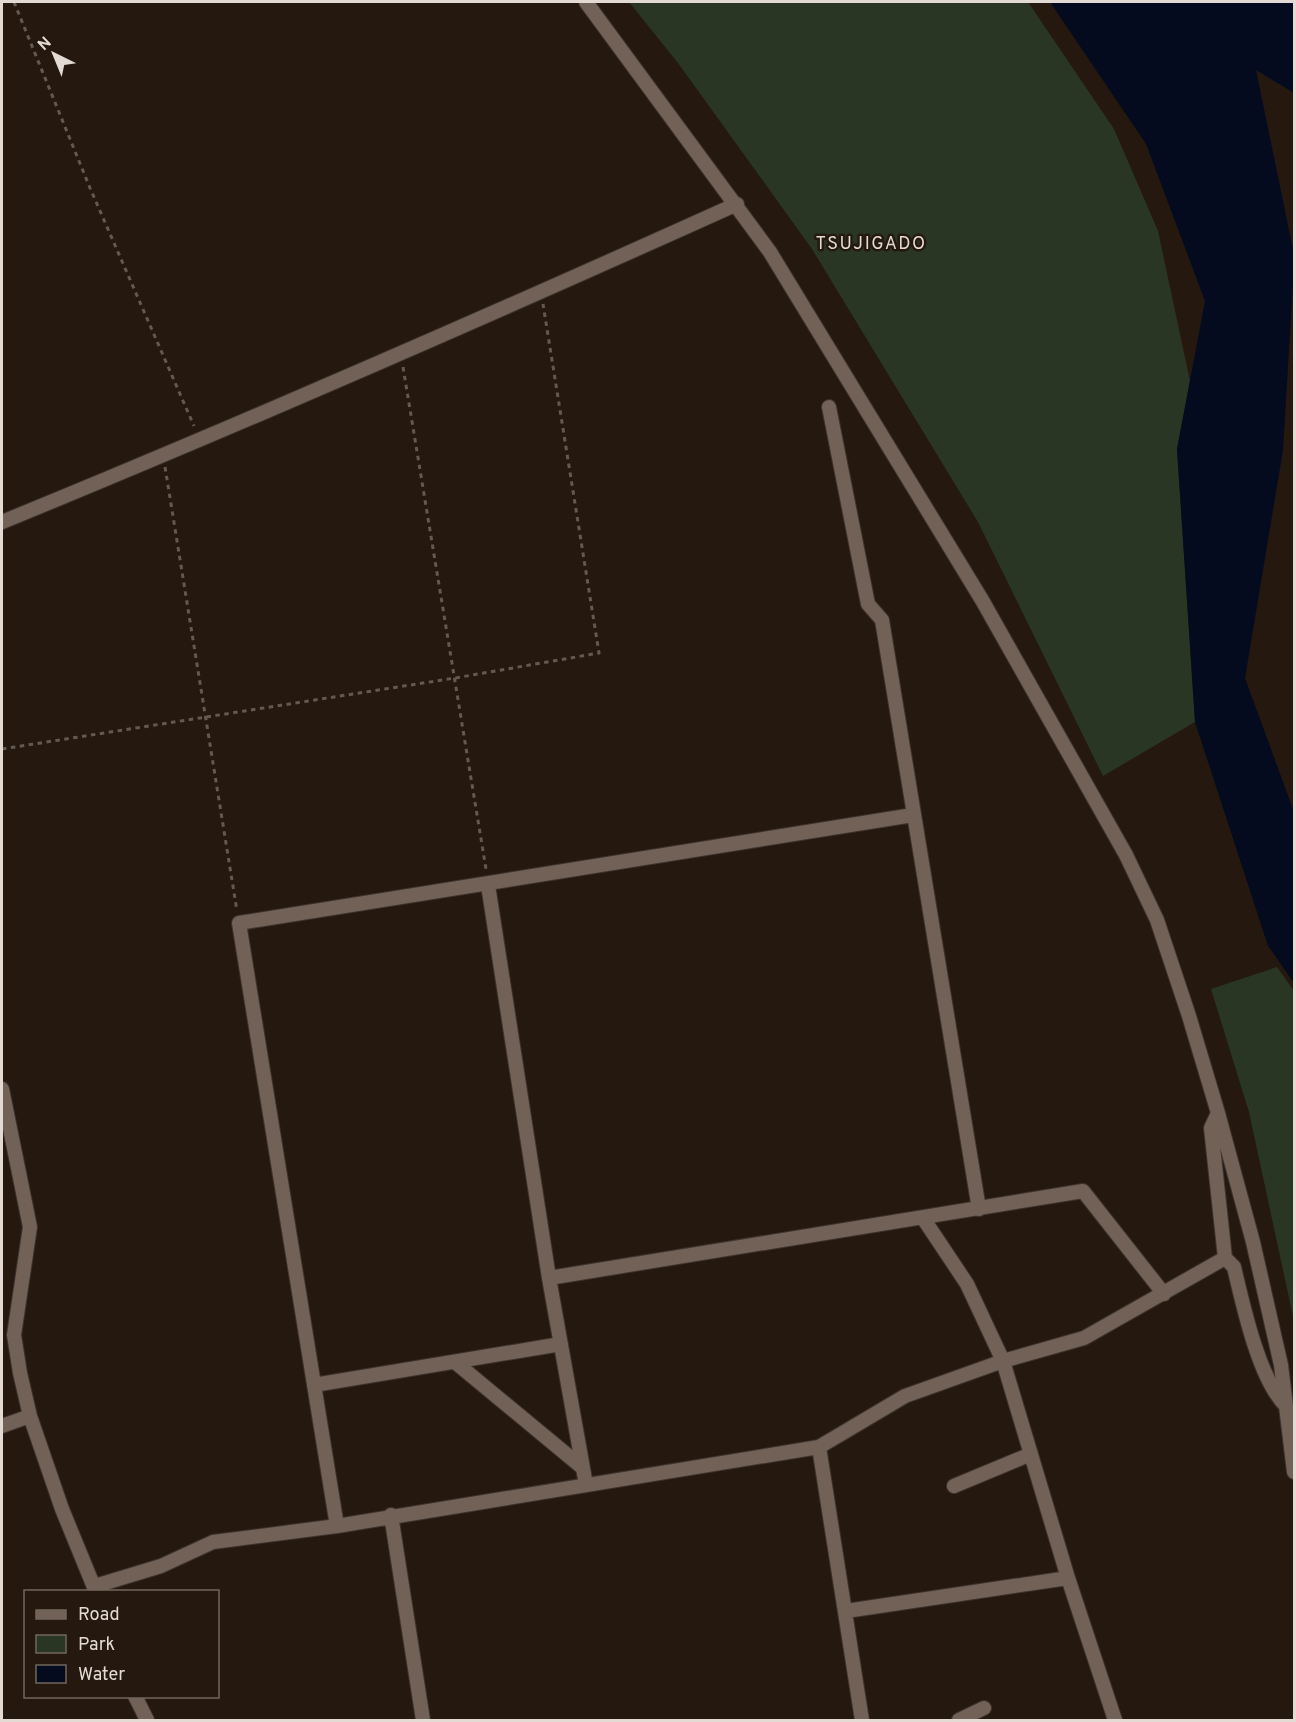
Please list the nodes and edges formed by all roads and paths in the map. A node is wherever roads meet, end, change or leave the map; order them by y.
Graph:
1 (14, 2) edge
2 (586, 2) edge
3 (736, 204) junction
4 (541, 293) junction
5 (401, 353) junction
6 (829, 407) dead end
7 (200, 439) junction
8 (163, 456) junction
9 (2, 522) edge
10 (455, 678) junction
11 (204, 717) junction
12 (2, 749) edge
13 (913, 815) junction
14 (488, 885) junction
15 (239, 923) junction
16 (2, 1089) edge
17 (1218, 1113) junction
18 (979, 1209) junction
19 (923, 1218) junction
20 (1225, 1258) junction
21 (549, 1278) junction
22 (1164, 1294) junction
23 (561, 1344) junction
24 (1004, 1361) junction
25 (455, 1362) junction
26 (314, 1385) junction
27 (1286, 1406) junction
28 (30, 1416) junction
29 (2, 1425) edge
30 (819, 1447) junction
31 (1031, 1454) junction
32 (583, 1467) junction
33 (1294, 1472) edge
34 (586, 1485) junction
35 (954, 1486) dead end
36 (391, 1515) junction
37 (337, 1526) junction
38 (1068, 1578) junction
39 (95, 1588) edge
40 (846, 1611) junction
41 (136, 1698) edge
42 (984, 1708) dead end
43 (147, 1720) edge
44 (423, 1720) edge
45 (862, 1720) edge
46 (959, 1720) edge
47 (1115, 1720) edge

1 - 7 path
2 - 3 street
3 - 4 street
3 - 17 street
4 - 5 street
4 - 10 path
5 - 7 street
5 - 10 path
6 - 13 street
7 - 8 street
8 - 9 street
8 - 11 path
10 - 11 path
10 - 14 path
11 - 12 path
11 - 15 path
13 - 14 street
13 - 18 street
14 - 15 street
14 - 21 street
15 - 26 street
16 - 28 street
17 - 20 street
17 - 27 street
18 - 19 street
18 - 22 street
19 - 21 street
19 - 24 street
20 - 22 street
20 - 27 street
21 - 23 street
22 - 24 street
23 - 25 street
23 - 32 street
24 - 30 street
24 - 31 street
25 - 26 street
25 - 32 street
26 - 37 street
27 - 33 street
28 - 29 street
28 - 39 street
30 - 34 street
30 - 40 street
31 - 35 street
31 - 38 street
32 - 34 street
34 - 36 street
36 - 37 street
36 - 44 street
37 - 39 street
38 - 40 street
38 - 47 street
40 - 45 street
41 - 43 street
42 - 46 street

